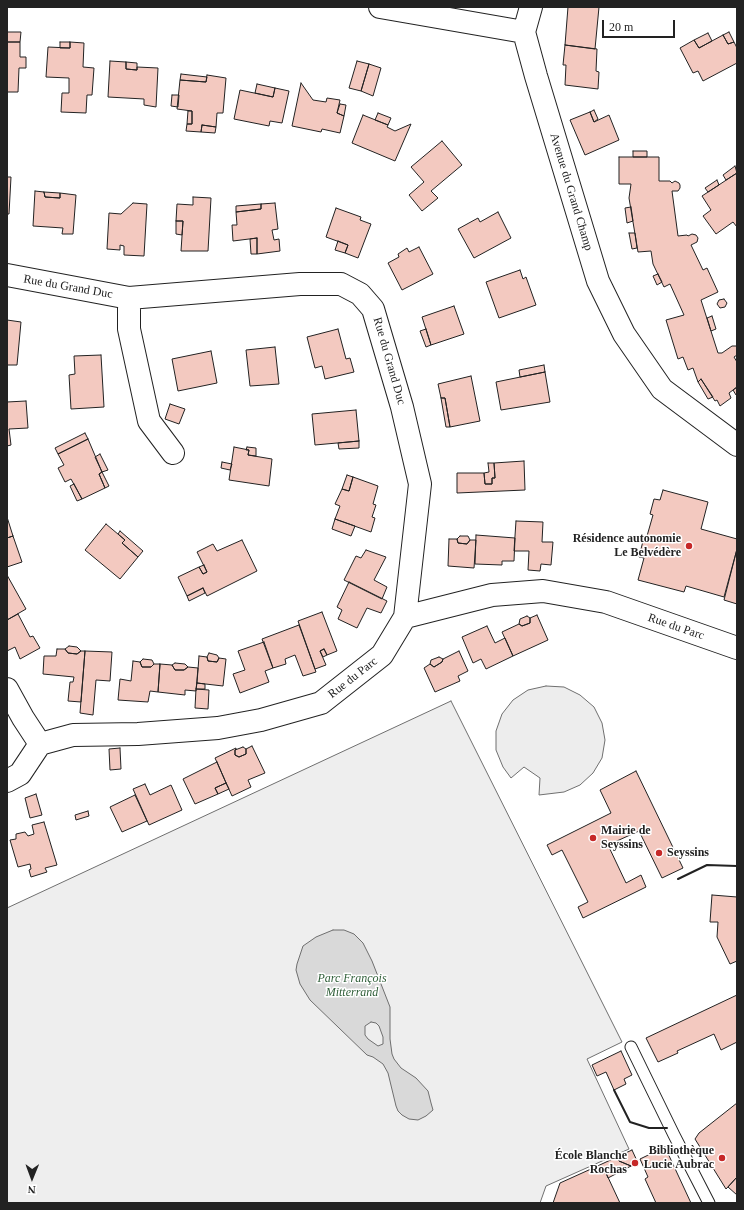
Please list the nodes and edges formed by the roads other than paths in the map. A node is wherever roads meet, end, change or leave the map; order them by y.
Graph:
1 (380, 7) edge
2 (531, 7) edge
3 (524, 32) junction
4 (7, 275) edge
5 (129, 298) junction
6 (737, 445) edge
7 (174, 453) dead end
8 (405, 617) junction
9 (737, 648) edge
10 (7, 689) edge
11 (40, 744) junction
12 (7, 781) edge
13 (632, 1047) dead end
14 (709, 1203) edge

1 - 3 street
2 - 3 street
3 - 6 street, Avenue du Grand Champ
4 - 5 street, Rue du Grand Duc
5 - 7 street, Rue du Grand Duc
5 - 8 street, Rue du Grand Duc
8 - 9 street, Rue du Parc
8 - 11 street, Rue du Parc
10 - 11 street
11 - 12 street
13 - 14 lane

